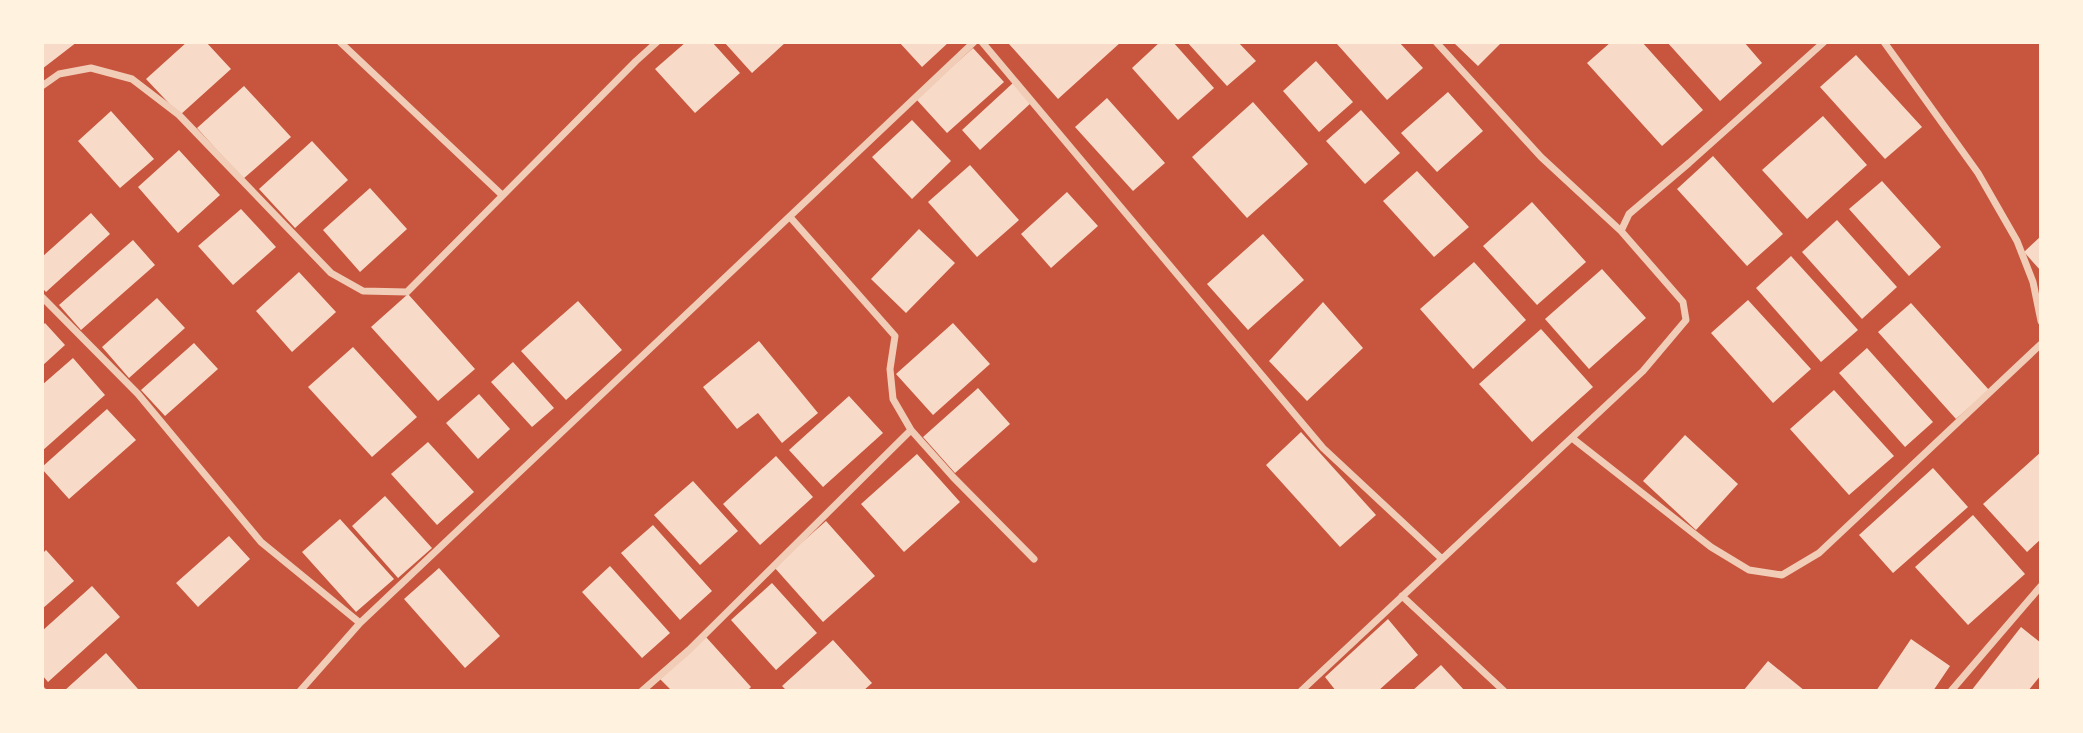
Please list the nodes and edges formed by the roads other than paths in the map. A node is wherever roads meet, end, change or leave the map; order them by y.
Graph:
1 (340, 42) edge
2 (657, 42) edge
3 (974, 42) edge
4 (982, 42) edge
5 (1436, 42) edge
6 (1824, 42) edge
7 (1884, 42) edge
8 (42, 86) edge
9 (502, 195) junction
10 (790, 217) junction
11 (1621, 231) junction
12 (42, 297) edge
13 (2041, 321) edge
14 (2041, 344) edge
15 (911, 430) junction
16 (1572, 438) junction
17 (1034, 559) dead end
18 (1442, 559) junction
19 (2041, 586) edge
20 (1402, 596) junction
21 (360, 623) junction
22 (300, 691) edge
23 (642, 691) edge
24 (1301, 691) edge
25 (1504, 691) edge
26 (1951, 691) edge

1 - 9 street
2 - 9 street
3 - 10 street
4 - 18 street
5 - 11 street
6 - 11 street
7 - 13 street
8 - 9 street
10 - 15 street
10 - 21 street
11 - 16 street
12 - 21 street
14 - 16 street
15 - 17 street
15 - 23 street
16 - 18 street
18 - 20 street
19 - 26 street
20 - 24 street
20 - 25 street
21 - 22 street

